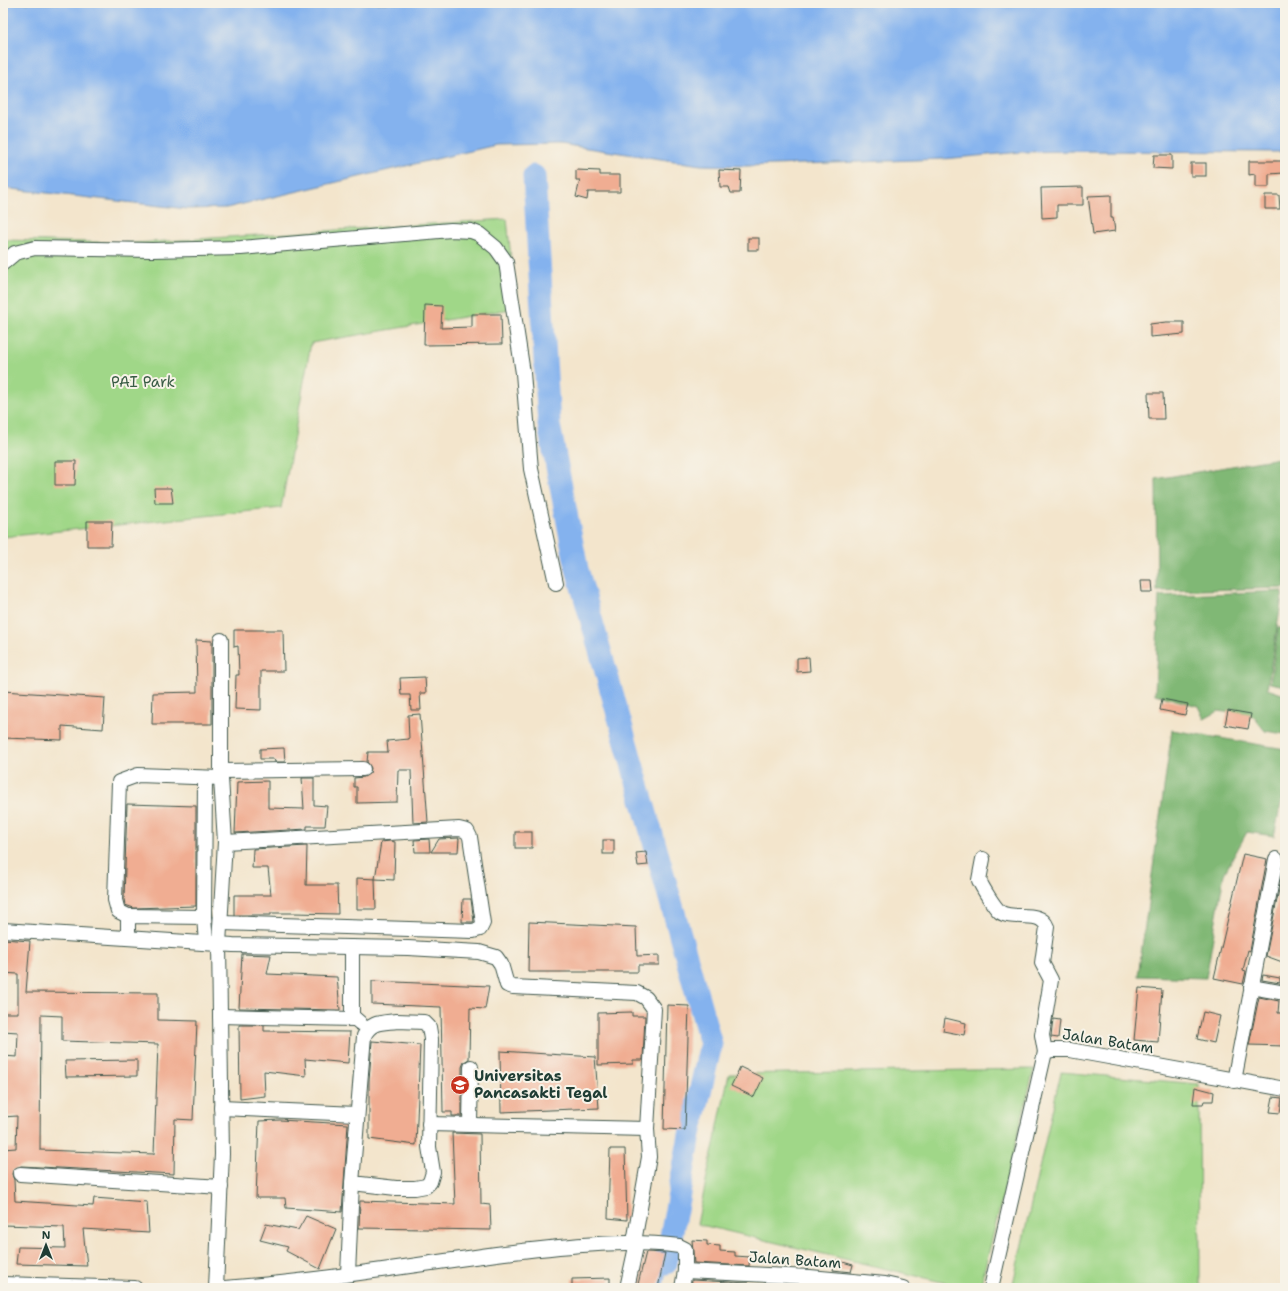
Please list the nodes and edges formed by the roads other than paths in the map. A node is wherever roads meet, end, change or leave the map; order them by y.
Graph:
1 (3, 263) edge
2 (556, 583) dead end
3 (221, 640) dead end
4 (363, 768) dead end
5 (221, 775) junction
6 (205, 778) junction
7 (225, 842) junction
8 (1276, 858) dead end
9 (983, 859) dead end
10 (128, 916) junction
11 (204, 917) junction
12 (221, 923) junction
13 (3, 930) edge
14 (128, 938) junction
15 (212, 943) junction
16 (352, 947) junction
17 (1251, 987) junction
18 (1285, 993) edge
19 (220, 1016) junction
20 (354, 1018) junction
21 (368, 1028) junction
22 (1045, 1052) junction
23 (471, 1067) dead end
24 (1234, 1081) junction
25 (1285, 1089) edge
26 (221, 1108) junction
27 (357, 1114) junction
28 (429, 1124) junction
29 (470, 1124) junction
30 (647, 1129) junction
31 (20, 1174) dead end
32 (352, 1183) junction
33 (221, 1186) junction
34 (636, 1242) junction
35 (685, 1271) junction
36 (348, 1274) junction
37 (810, 1282) edge
38 (3, 1284) edge
39 (885, 1286) edge
40 (135, 1288) edge
41 (216, 1288) edge
42 (224, 1288) edge
43 (228, 1288) edge
44 (627, 1288) edge
45 (682, 1288) edge
46 (902, 1288) edge
47 (991, 1288) edge

1 - 2 street
3 - 5 street
4 - 5 street
5 - 6 street
5 - 7 street
6 - 10 street
6 - 11 street
7 - 12 street
7 - 12 street
8 - 17 street
9 - 22 street
10 - 11 street
10 - 14 street
11 - 15 street
12 - 15 street
13 - 14 street
14 - 15 street
15 - 16 street
15 - 19 street
16 - 20 street
16 - 30 street
17 - 18 street
17 - 24 street
19 - 20 street
19 - 26 street
20 - 21 street
21 - 27 street
21 - 28 street
22 - 24 street, Jalan Batam
22 - 47 street, Jalan Batam
23 - 29 street
24 - 25 street, Jalan Batam
26 - 27 street
26 - 33 street
27 - 32 street
28 - 29 street
28 - 32 street
29 - 30 street
30 - 34 street
31 - 33 street
32 - 36 street
33 - 41 street
34 - 35 street
34 - 36 street
34 - 44 street
35 - 37 street, Jalan Batam
35 - 45 street
36 - 43 street
37 - 39 street, Jalan Batam
38 - 40 street
39 - 46 street, Jalan Batam
42 - 43 street

